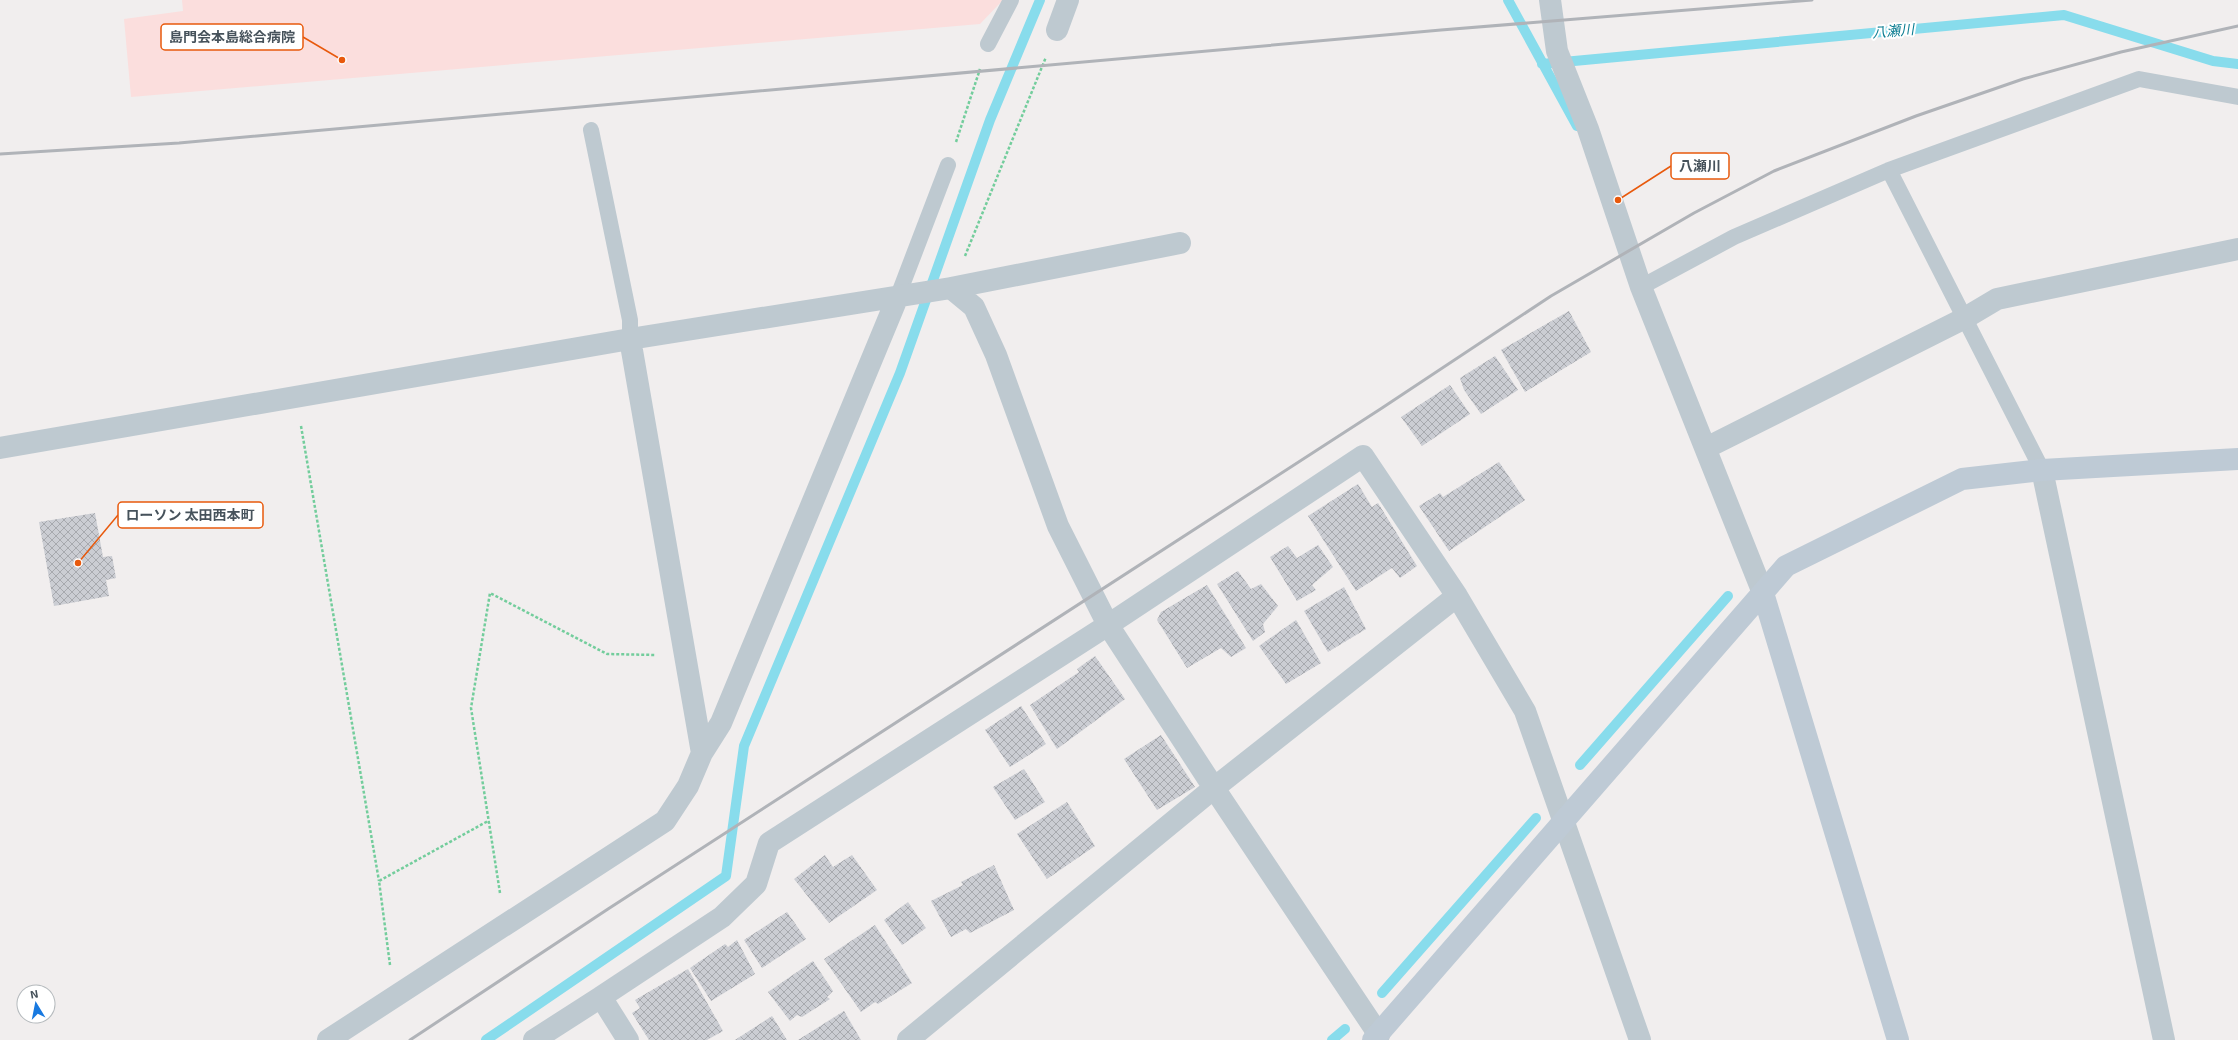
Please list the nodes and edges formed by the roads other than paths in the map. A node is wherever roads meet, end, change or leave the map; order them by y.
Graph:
1 (1011, 0) edge
2 (1068, 0) edge
3 (1550, 0) edge
4 (1057, 30) road end
5 (988, 44) road end
6 (2238, 97) edge
7 (591, 130) dead end
8 (948, 165) road end
9 (1889, 170) junction
10 (1180, 243) dead end
11 (2238, 249) edge
12 (1641, 287) junction
13 (950, 289) junction
14 (901, 296) junction
15 (1965, 318) junction
16 (630, 339) junction
17 (0, 448) edge
18 (1706, 448) junction
19 (2238, 459) edge
20 (2042, 470) junction
21 (1763, 593) junction
22 (1457, 596) junction
23 (1108, 624) junction
24 (702, 753) junction
25 (1214, 788) junction
26 (1563, 822) junction
27 (601, 997) junction
28 (1378, 1038) edge
29 (328, 1040) edge
30 (534, 1040) edge
31 (628, 1040) edge
32 (908, 1040) edge
33 (1640, 1040) edge
34 (1898, 1040) edge
35 (2164, 1040) edge

1 - 5 lane
2 - 4 street
3 - 12 street
6 - 9 lane
7 - 16 lane
8 - 14 lane
9 - 12 lane
9 - 15 lane
10 - 13 street
11 - 15 street
12 - 18 street
13 - 14 street
13 - 23 street
14 - 16 street
14 - 24 street
15 - 18 street
15 - 20 lane
16 - 17 street
16 - 24 street
18 - 21 street
19 - 20 street
20 - 21 street
20 - 35 street
21 - 26 street
21 - 34 street
22 - 23 street
22 - 25 street
22 - 26 street
23 - 25 street
23 - 27 street
24 - 29 street
25 - 28 street
25 - 32 street
26 - 28 street
26 - 33 street
27 - 30 street
27 - 31 street

